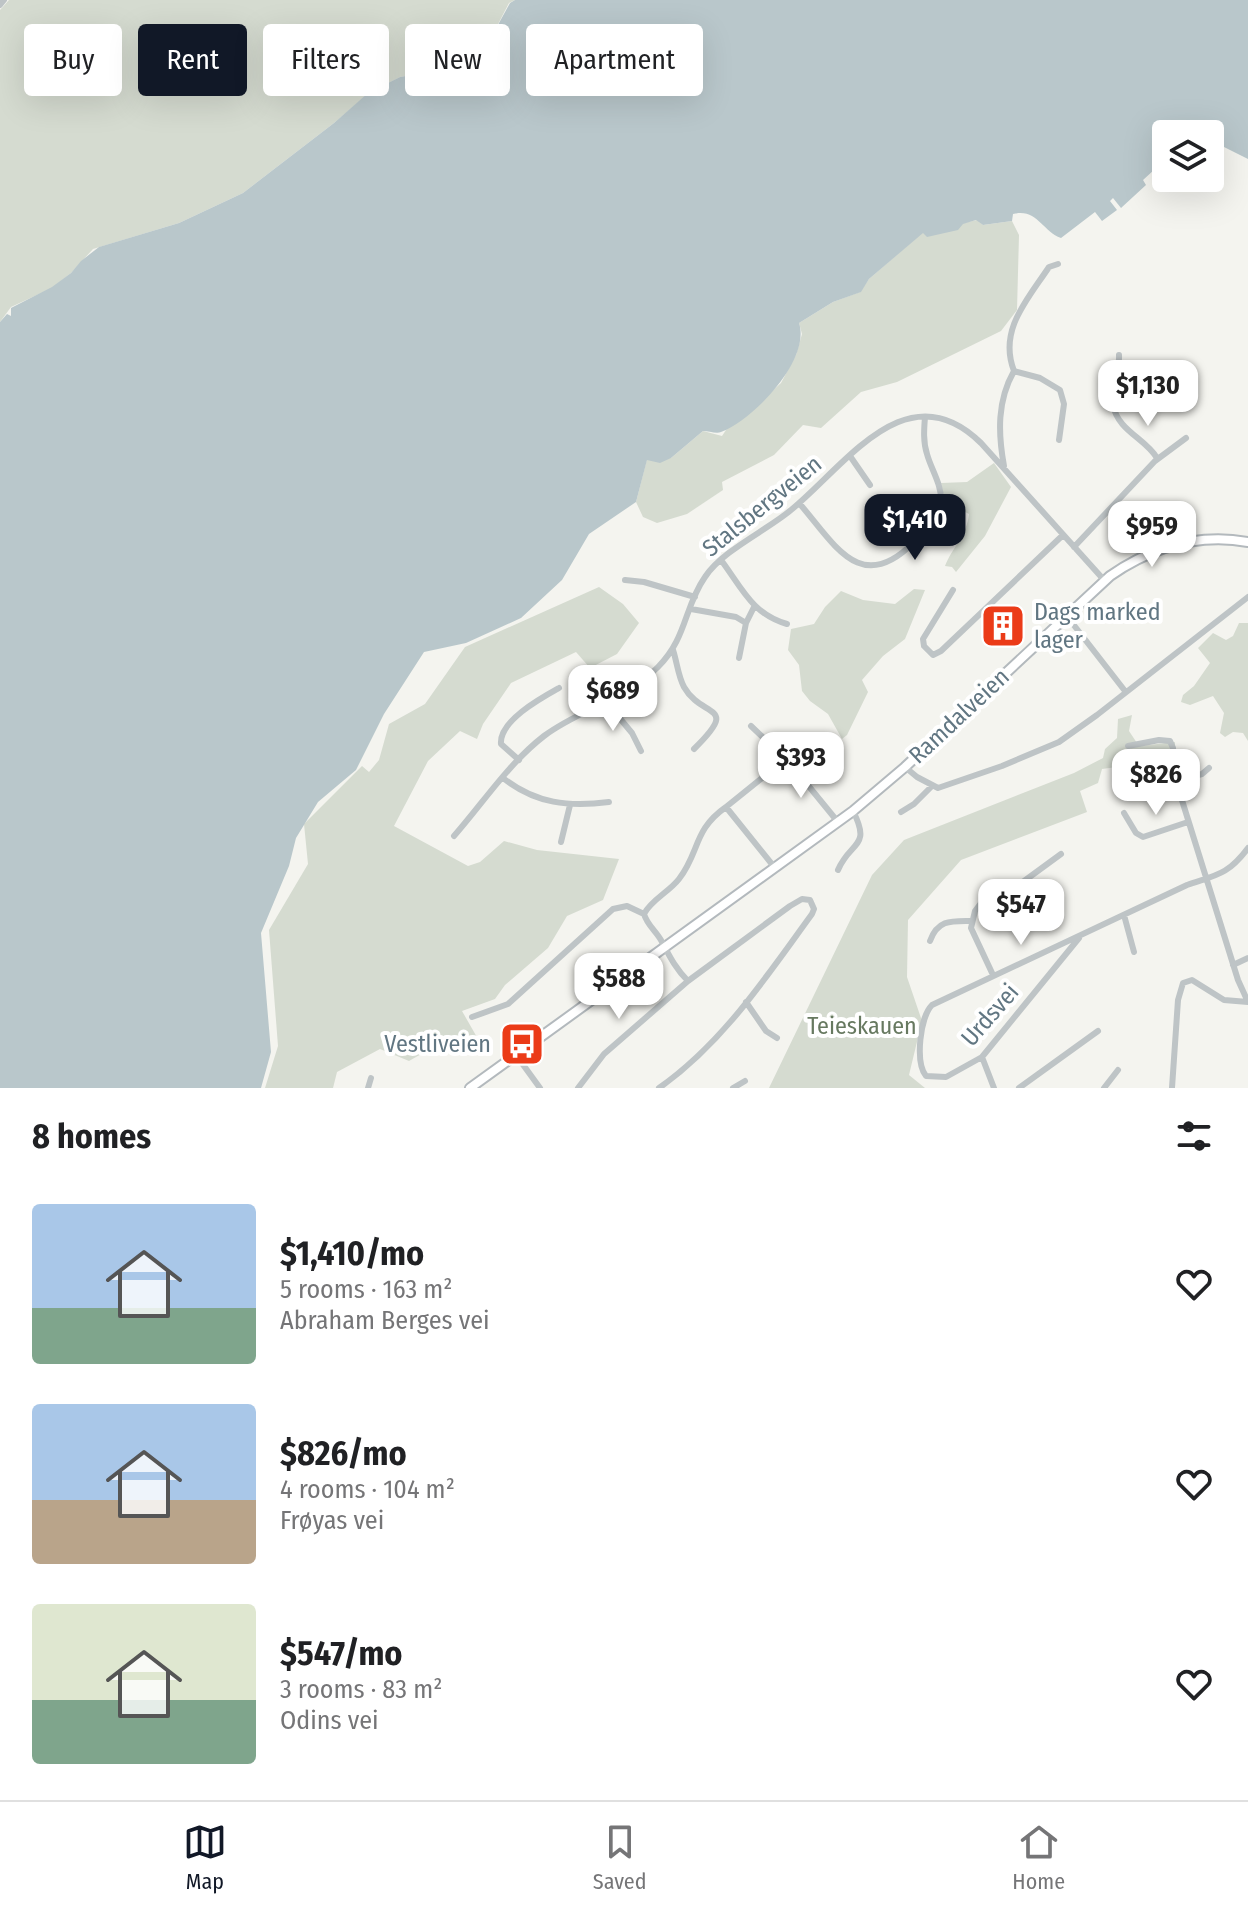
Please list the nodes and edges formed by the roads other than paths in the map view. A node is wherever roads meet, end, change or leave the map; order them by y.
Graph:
1 (4, 0) edge
2 (0, 5) edge
3 (1058, 264) dead end
4 (1119, 355) dead end
5 (1014, 371) junction
6 (925, 417) junction
7 (1186, 438) dead end
8 (1059, 440) dead end
9 (850, 456) junction
10 (1157, 458) junction
11 (1005, 469) junction
12 (870, 485) dead end
13 (799, 503) junction
14 (1063, 535) junction
15 (1248, 542) edge
16 (1074, 547) junction
17 (721, 560) junction
18 (625, 580) dead end
19 (1104, 580) junction
20 (953, 590) dead end
21 (695, 597) junction
22 (1248, 597) edge
23 (754, 607) junction
24 (691, 609) junction
25 (1066, 615) junction
26 (746, 623) junction
27 (787, 624) dead end
28 (673, 650) junction
29 (739, 658) dead end
30 (559, 688) dead end
31 (1125, 691) junction
32 (607, 703) junction
33 (751, 726) dead end
34 (1128, 746) dead end
35 (694, 749) dead end
36 (641, 751) dead end
37 (782, 755) junction
38 (519, 760) junction
39 (905, 767) junction
40 (1209, 768) dead end
41 (503, 778) junction
42 (1176, 781) junction
43 (932, 786) junction
44 (609, 802) dead end
45 (570, 805) junction
46 (726, 807) junction
47 (853, 811) junction
48 (901, 812) dead end
49 (1124, 813) dead end
50 (838, 822) junction
51 (1188, 822) junction
52 (454, 836) dead end
53 (561, 842) dead end
54 (1248, 848) edge
55 (1061, 854) dead end
56 (775, 868) junction
57 (838, 870) dead end
58 (1207, 880) junction
59 (1020, 884) junction
60 (644, 914) junction
61 (1124, 915) junction
62 (1025, 920) dead end
63 (972, 921) junction
64 (1079, 938) junction
65 (930, 941) dead end
66 (664, 947) junction
67 (1134, 952) dead end
68 (1248, 958) edge
69 (1233, 965) junction
70 (993, 975) junction
71 (688, 981) junction
72 (746, 1002) junction
73 (1248, 1002) edge
74 (472, 1017) dead end
75 (1098, 1031) dead end
76 (777, 1038) dead end
77 (516, 1055) junction
78 (982, 1057) junction
79 (1118, 1070) dead end
80 (371, 1078) dead end
81 (745, 1081) dead end
82 (368, 1088) edge
83 (470, 1088) edge
84 (540, 1088) edge
85 (578, 1088) edge
86 (659, 1088) edge
87 (733, 1088) edge
88 (994, 1088) edge
89 (1019, 1088) edge
90 (1104, 1088) edge
91 (1172, 1088) edge

1 - 2 street
3 - 5 street
4 - 10 street
5 - 8 street
5 - 11 street
6 - 9 street, Stalsbergveien
6 - 11 street
6 - 13 street
7 - 10 street
9 - 12 street, Stalsbergveien
9 - 13 street, Stalsbergveien
10 - 16 street
11 - 14 street
13 - 17 street, Stalsbergveien
14 - 16 street
14 - 20 street
15 - 19 main road, Ramdalveien
16 - 19 street
17 - 21 street, Stalsbergveien
17 - 23 street
18 - 21 street
19 - 25 main road, Ramdalveien
21 - 24 street, Stalsbergveien
22 - 31 street
23 - 26 street
23 - 27 street
24 - 26 street
24 - 28 street, Stalsbergveien
25 - 31 street
25 - 39 main road, Ramdalveien
26 - 29 street
28 - 32 street
28 - 35 street
30 - 38 street
31 - 43 street
32 - 36 street
32 - 38 street
33 - 37 street
34 - 42 street
37 - 46 street
37 - 50 street
38 - 41 street
39 - 43 street
39 - 47 main road, Ramdalveien
40 - 42 street
41 - 45 street
41 - 52 street
42 - 51 street
43 - 48 street
44 - 45 street
45 - 53 street
46 - 56 street
46 - 60 street
47 - 50 main road, Ramdalveien
47 - 57 street
49 - 51 street
50 - 56 main road, Ramdalveien
51 - 58 street
54 - 58 street
55 - 59 street
56 - 66 main road, Ramdalveien
58 - 61 street
58 - 69 street
59 - 62 street
59 - 63 street
60 - 66 street
60 - 74 street
61 - 64 street
61 - 67 street
63 - 65 street
63 - 70 street
64 - 70 street
64 - 78 street, Urdsvei
66 - 71 street
66 - 77 main road, Ramdalveien
68 - 69 street
69 - 73 street
70 - 78 street, Urdsvei
71 - 72 street
71 - 85 street
72 - 76 street
72 - 86 street
73 - 91 street
75 - 89 street
77 - 83 main road, Ramdalveien
77 - 84 street
78 - 88 street
79 - 90 street
80 - 82 street
81 - 87 street

